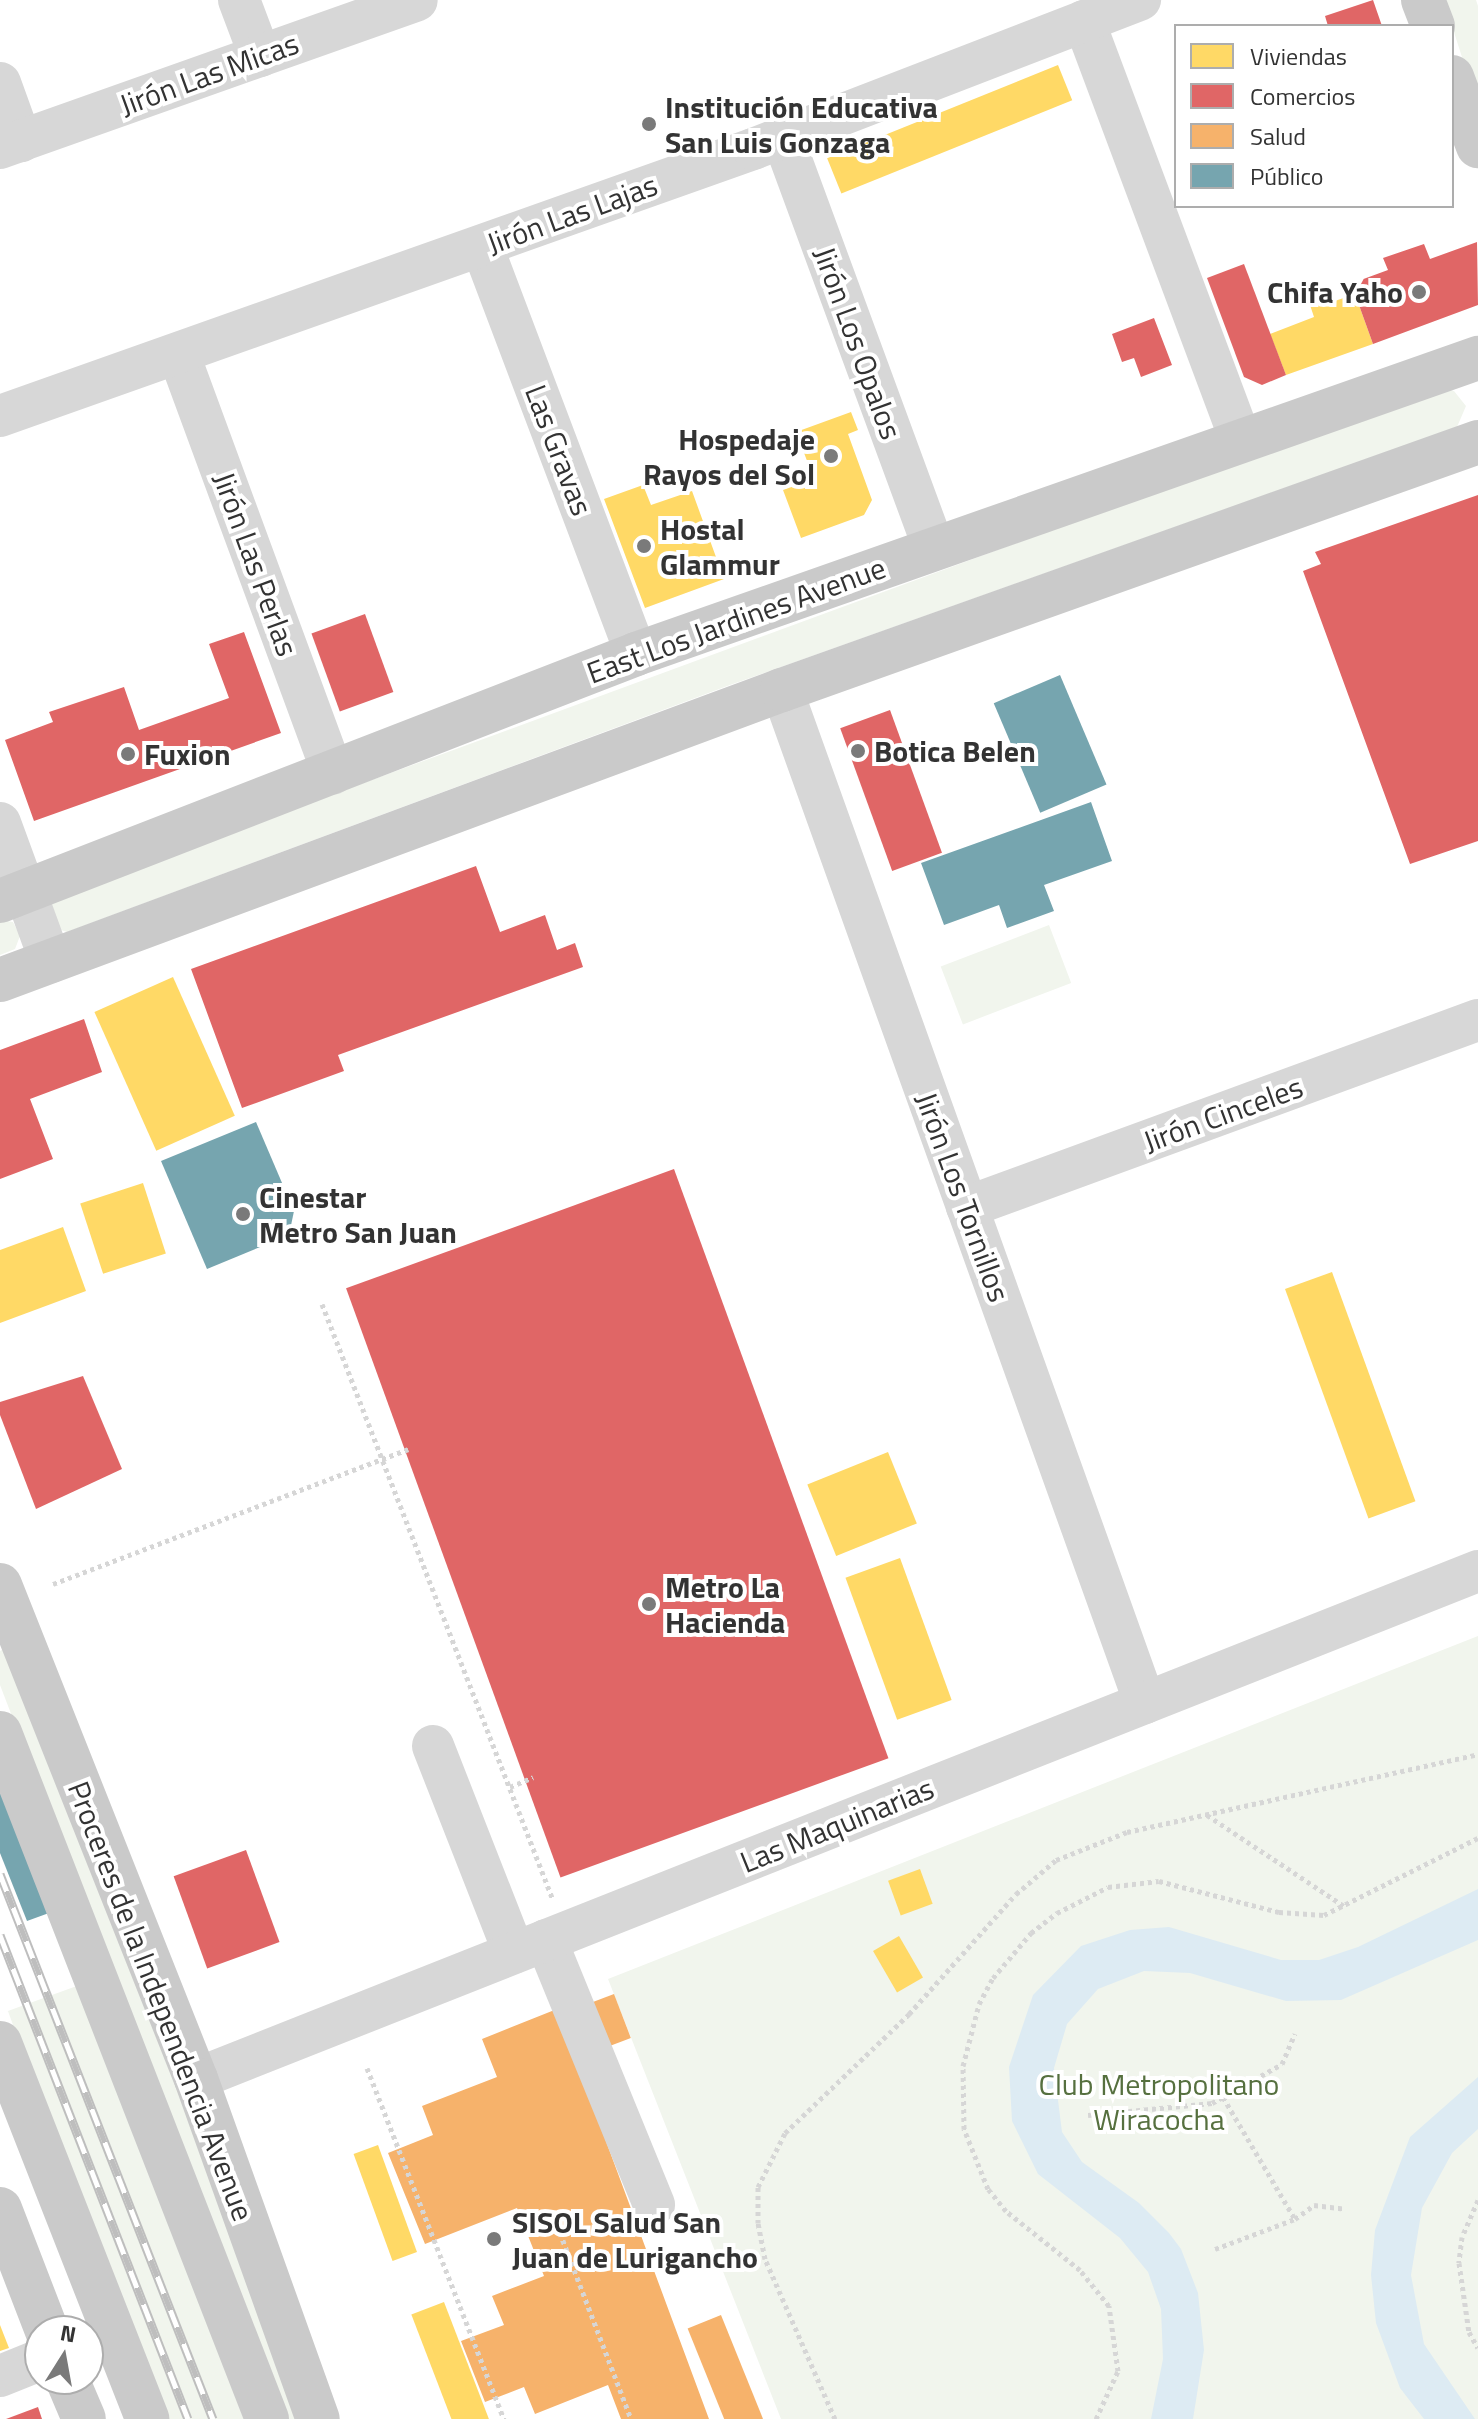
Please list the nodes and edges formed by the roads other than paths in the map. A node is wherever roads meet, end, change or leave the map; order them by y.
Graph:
1 (239, 0) edge
2 (417, 0) edge
3 (1140, 0) edge
4 (1423, 0) edge
5 (1084, 21) junction
6 (1432, 24) edge
7 (260, 56) junction
8 (1454, 82) edge
9 (0, 83) edge
10 (783, 138) junction
11 (10, 144) edge
12 (1478, 146) edge
13 (482, 246) junction
14 (179, 355) junction
15 (1465, 373) edge
16 (0, 416) edge
17 (1476, 437) edge
18 (1240, 438) junction
19 (934, 548) junction
20 (636, 654) junction
21 (782, 690) junction
22 (333, 774) junction
23 (0, 823) edge
24 (12, 896) edge
25 (51, 962) junction
26 (0, 980) edge
27 (1478, 1020) edge
28 (967, 1207) junction
29 (1478, 1571) edge
30 (0, 1585) edge
31 (1145, 1703) junction
32 (0, 1733) edge
33 (433, 1746) dead end
34 (538, 1931) junction
35 (0, 2043) edge
36 (196, 2079) junction
37 (654, 2205) dead end
38 (0, 2209) edge
39 (41, 2315) edge
40 (24, 2366) edge
41 (0, 2376) edge
42 (74, 2395) edge
43 (84, 2419) edge
44 (147, 2419) edge
45 (267, 2419) edge
46 (318, 2419) edge

1 - 7 street
2 - 7 street, Jirón Las Micas
3 - 5 street, Jirón Las Lajas
4 - 6 main road
5 - 10 street, Jirón Las Lajas
5 - 18 street
7 - 11 street, Jirón Las Micas
8 - 12 main road
9 - 11 street
10 - 13 street, Jirón Las Lajas
10 - 19 street, Jirón Los Opalos
13 - 14 street, Jirón Las Lajas
13 - 20 street, Las Gravas
14 - 16 street, Jirón Las Lajas
14 - 22 street, Jirón Las Perlas
15 - 18 main road, East Los Jardines Avenue
17 - 21 main road
18 - 19 main road, East Los Jardines Avenue
19 - 20 main road, East Los Jardines Avenue
20 - 22 main road, East Los Jardines Avenue
21 - 25 main road
21 - 28 street, Jirón Los Tornillos
22 - 24 main road, East Los Jardines Avenue
23 - 24 street
24 - 25 street
25 - 26 main road
27 - 28 street, Jirón Cinceles
28 - 31 street, Jirón Los Tornillos
29 - 31 street, Las Maquinarias
30 - 36 main road, Proceres de la Independencia Avenue
31 - 34 street, Las Maquinarias
32 - 45 main road, Proceres de la Independencia Avenue
33 - 34 street
34 - 36 street, Las Maquinarias
34 - 37 street
35 - 44 main road
36 - 46 main road, Proceres de la Independencia Avenue
38 - 39 main road
40 - 41 street
42 - 43 main road

